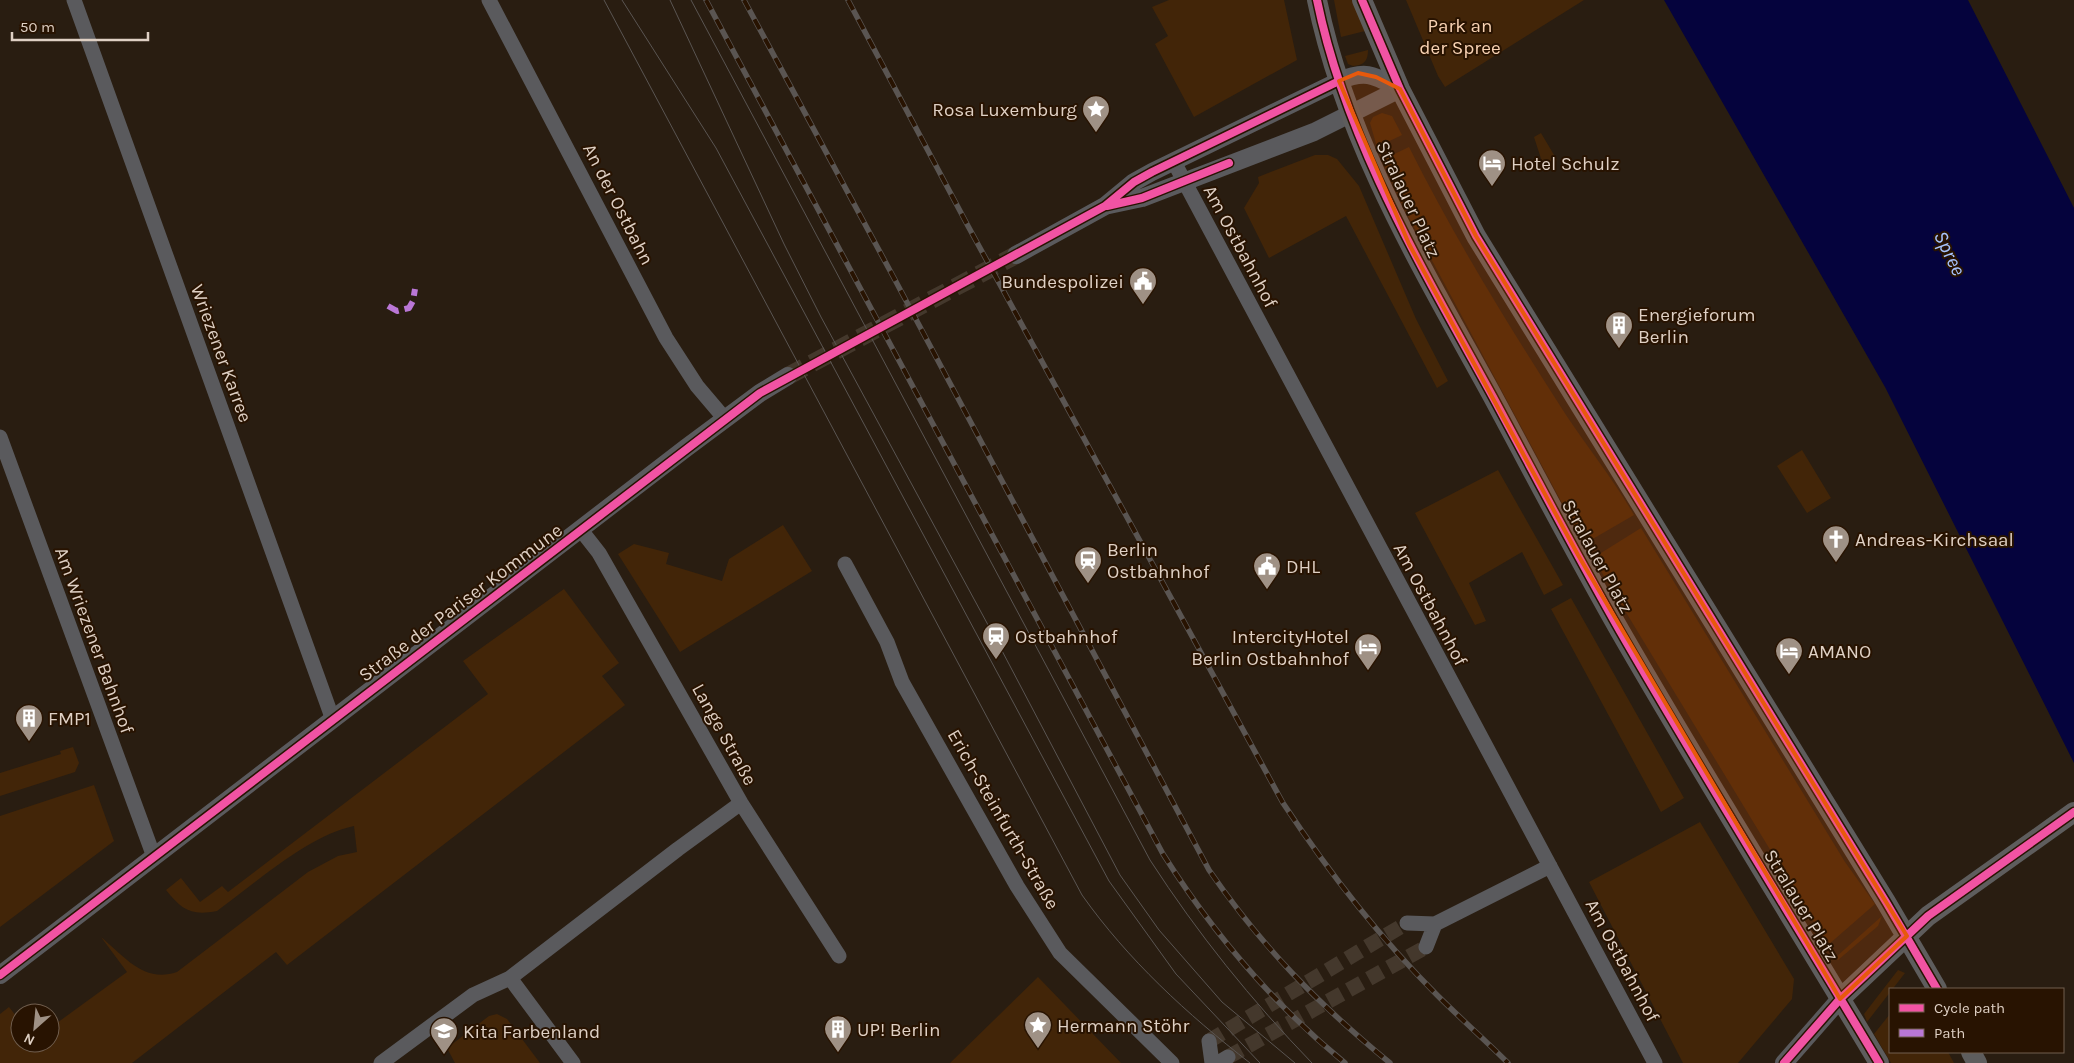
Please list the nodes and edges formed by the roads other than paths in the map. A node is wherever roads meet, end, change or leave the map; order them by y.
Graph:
1 (74, 0) edge
2 (490, 0) edge
3 (1317, 0) edge
4 (1362, 0) edge
5 (1339, 81) junction
6 (1400, 89) junction
7 (1352, 114) junction
8 (1174, 162) junction
9 (1184, 180) junction
10 (1105, 206) junction
11 (1016, 255) tunnel mouth
12 (788, 376) tunnel mouth
13 (725, 419) junction
14 (0, 437) edge
15 (581, 530) junction
16 (845, 564) dead end
17 (333, 720) junction
18 (741, 802) junction
19 (2074, 812) edge
20 (154, 857) junction
21 (1550, 866) junction
22 (1408, 923) tunnel mouth
23 (1435, 924) junction
24 (1906, 936) junction
25 (1426, 947) tunnel mouth
26 (839, 956) dead end
27 (0, 975) edge
28 (510, 978) junction
29 (1936, 988) edge
30 (1840, 999) junction
31 (1209, 1041) dead end
32 (382, 1063) edge
33 (573, 1063) edge
34 (1172, 1063) edge
35 (1212, 1063) edge
36 (1655, 1063) edge
37 (1784, 1063) edge
38 (1879, 1063) edge

1 - 17 street, Wriezener Karree
2 - 13 street, An der Ostbahn
3 - 5 main road, Stralauer Platz
4 - 6 main road, Stralauer Platz
5 - 6 street
5 - 7 main road, Stralauer Platz
5 - 8 street
6 - 7 street
6 - 24 main road, Stralauer Platz
7 - 9 street
7 - 30 main road, Stralauer Platz
8 - 9 street, Am Ostbahnhof
8 - 10 street
9 - 10 street
9 - 21 street, Am Ostbahnhof
10 - 11 street
12 - 13 street, Straße der Pariser Kommune
13 - 15 street, Straße der Pariser Kommune
14 - 20 street, Am Wriezener Bahnhof
15 - 17 street, Straße der Pariser Kommune
15 - 18 street, Lange Straße
16 - 34 street, Erich-Steinfurth-Straße
17 - 20 street, Straße der Pariser Kommune
18 - 26 street, Lange Straße
18 - 28 street
19 - 24 main road
20 - 27 street, Straße der Pariser Kommune
21 - 23 street
21 - 36 street, Am Ostbahnhof
22 - 23 street
23 - 25 street
24 - 29 main road, Stralauer Platz
24 - 30 main road
28 - 32 street
28 - 33 street
30 - 37 street
30 - 38 main road, Stralauer Platz
31 - 35 street

